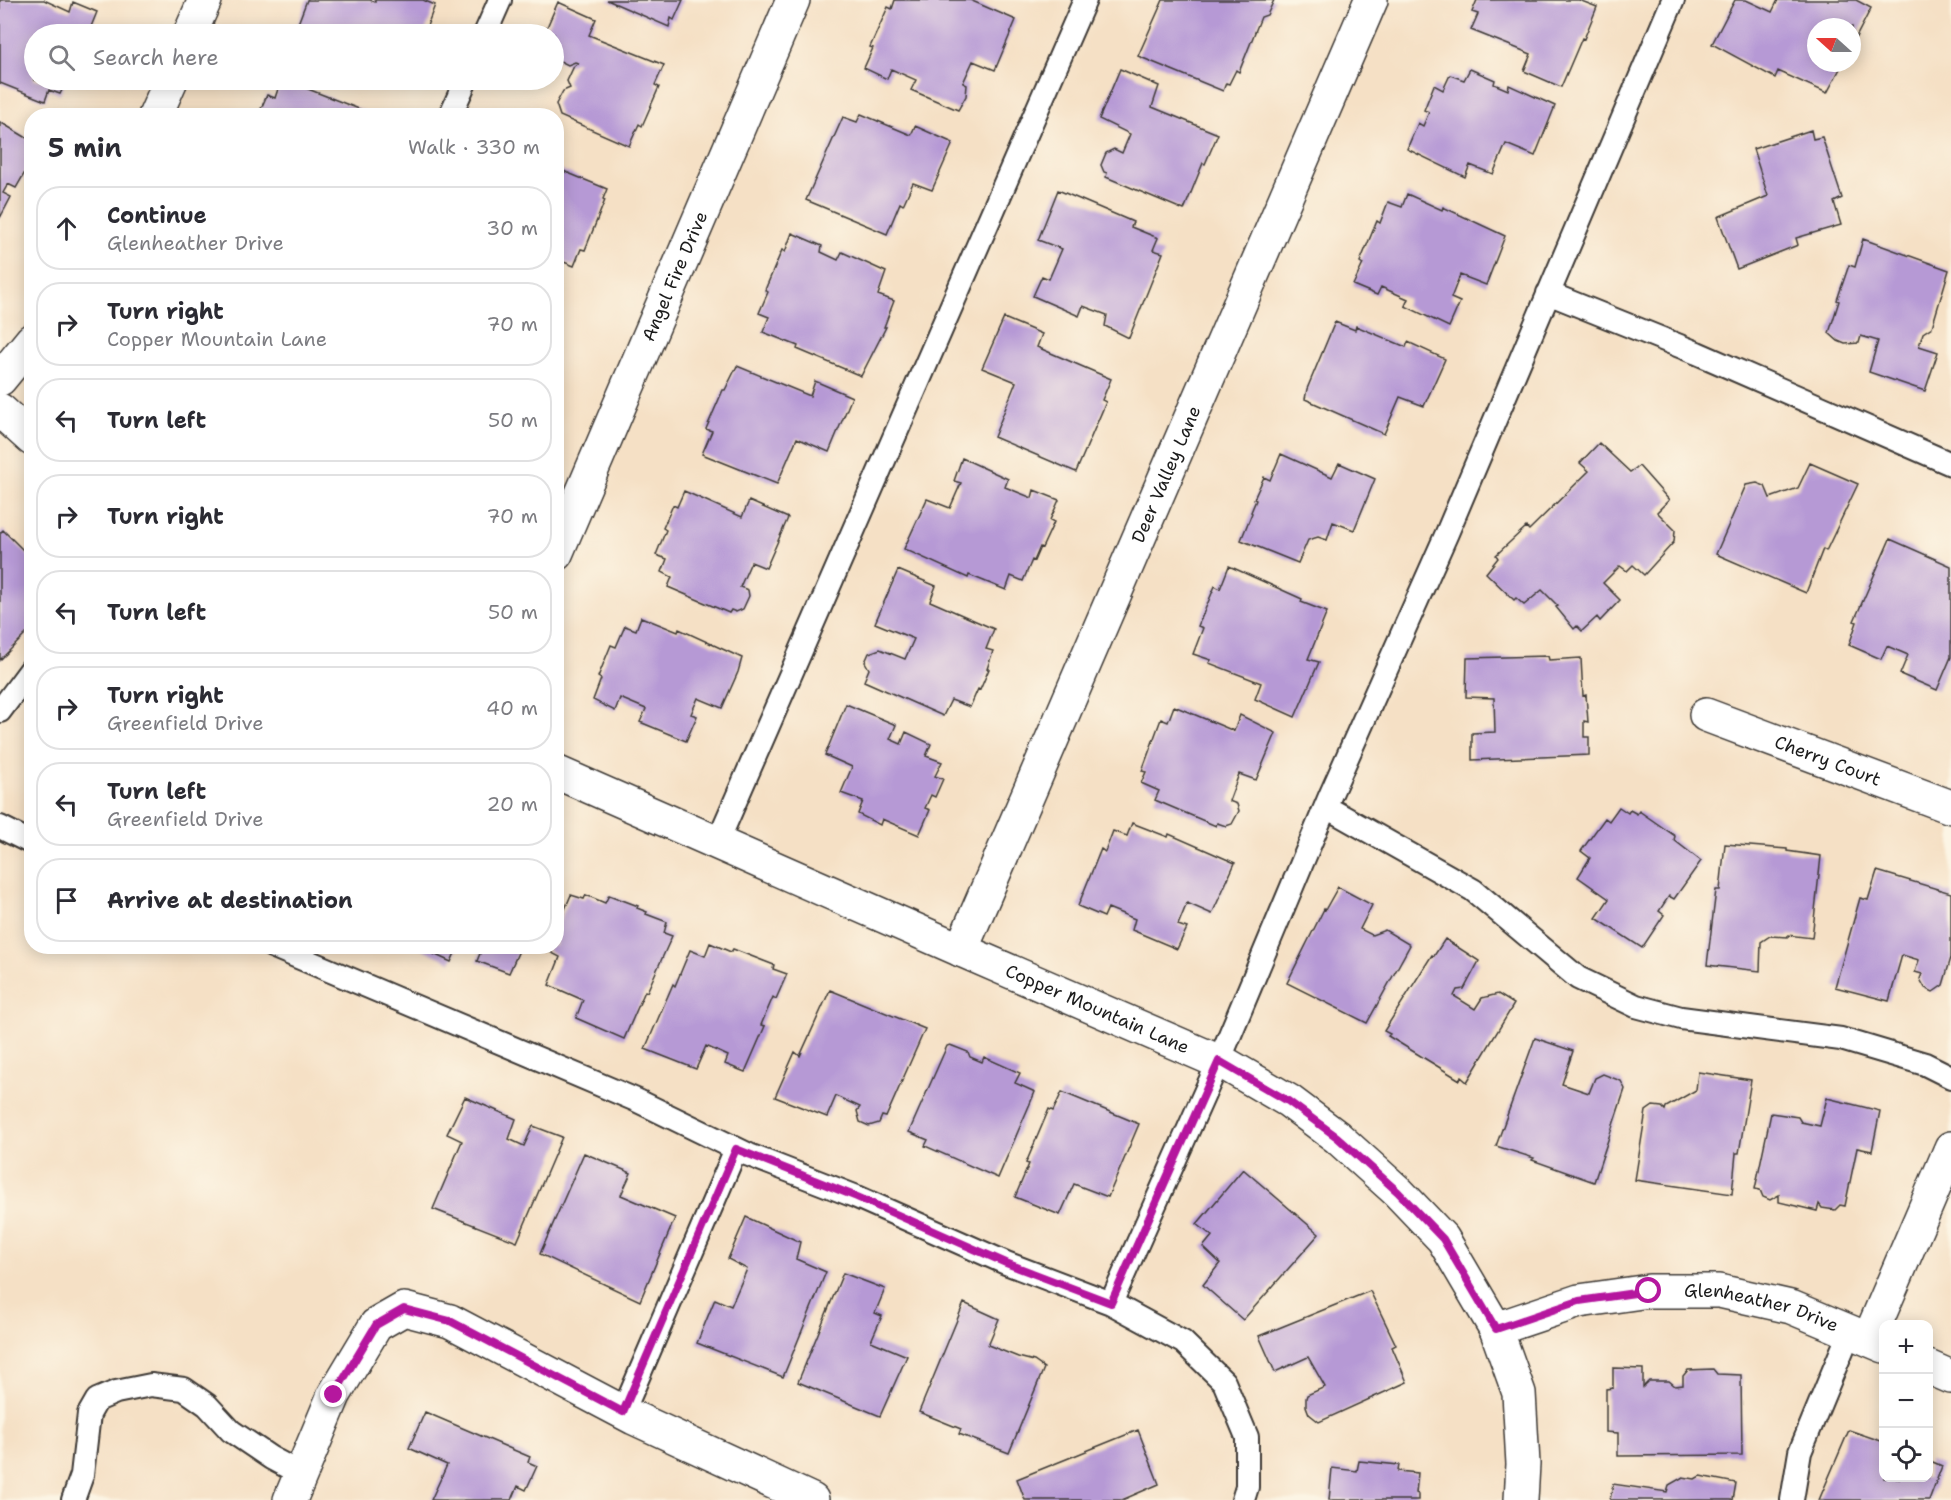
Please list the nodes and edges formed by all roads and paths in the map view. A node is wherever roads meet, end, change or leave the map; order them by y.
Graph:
1 (205, 0) edge
2 (500, 0) edge
3 (793, 0) edge
4 (1085, 0) edge
5 (1371, 0) edge
6 (1673, 0) edge
7 (194, 24) edge
8 (489, 24) edge
9 (167, 90) edge
10 (462, 90) edge
11 (159, 108) edge
12 (454, 108) edge
13 (1548, 293) junction
14 (24, 350) edge
15 (0, 380) edge
16 (0, 410) edge
17 (24, 432) edge
18 (1951, 464) edge
19 (564, 535) edge
20 (24, 679) edge
21 (0, 711) edge
22 (1707, 715) dead end
23 (564, 776) edge
24 (1326, 807) junction
25 (1951, 807) edge
26 (0, 826) edge
27 (24, 839) edge
28 (717, 843) junction
29 (961, 950) junction
30 (291, 954) edge
31 (1219, 1061) junction
32 (1951, 1077) edge
33 (1951, 1148) edge
34 (736, 1149) junction
35 (1111, 1303) junction
36 (1496, 1329) junction
37 (1867, 1338) edge
38 (1933, 1369) edge
39 (1951, 1377) edge
40 (629, 1415) junction
41 (296, 1487) edge
42 (73, 1500) edge
43 (812, 1500) edge
44 (1243, 1500) edge
45 (1521, 1500) edge
46 (1792, 1500) edge

1 - 7 street
2 - 8 lane
3 - 19 street, Angel Fire Drive
4 - 28 lane
5 - 29 street, Deer Valley Lane
6 - 13 lane
9 - 11 street
10 - 12 lane
13 - 18 lane
13 - 24 lane
14 - 15 street
16 - 17 street
20 - 21 lane
22 - 25 street, Cherry Court
23 - 28 street, Copper Mountain Lane
24 - 31 lane
24 - 32 lane
26 - 27 lane
28 - 29 street, Copper Mountain Lane
29 - 31 street, Copper Mountain Lane
30 - 34 lane
31 - 35 lane
31 - 36 street, Copper Mountain Lane
33 - 37 street
34 - 35 lane
34 - 40 lane
35 - 44 lane
36 - 37 street, Glenheather Drive
36 - 45 street, Copper Mountain Lane
37 - 46 lane
38 - 39 street
40 - 41 street
40 - 43 street
41 - 42 lane

